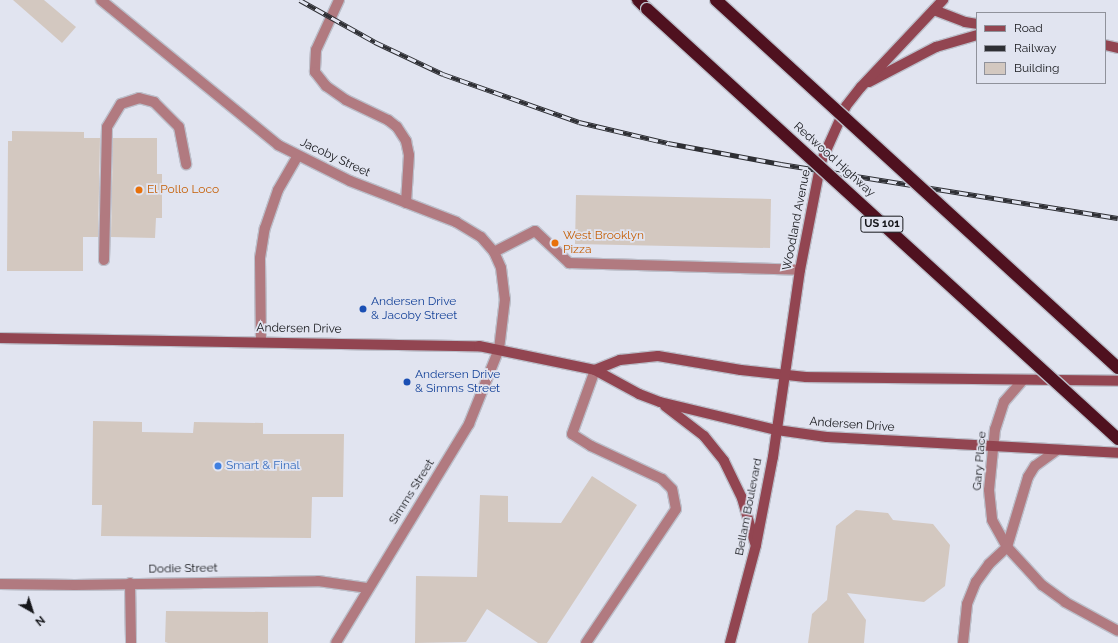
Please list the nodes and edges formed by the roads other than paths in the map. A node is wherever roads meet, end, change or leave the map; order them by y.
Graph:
1 (101, 0) edge
2 (339, 0) edge
3 (638, 0) edge
4 (716, 0) edge
5 (943, 0) edge
6 (934, 10) junction
7 (976, 24) edge
8 (976, 35) edge
9 (1106, 45) edge
10 (1118, 48) edge
11 (861, 87) junction
12 (298, 156) junction
13 (186, 164) dead end
14 (406, 202) junction
15 (494, 252) junction
16 (104, 260) dead end
17 (800, 270) junction
18 (0, 338) edge
19 (261, 341) junction
20 (499, 349) junction
21 (1118, 368) edge
22 (595, 370) junction
23 (785, 375) junction
24 (1023, 380) junction
25 (1118, 382) edge
26 (660, 402) junction
27 (777, 430) junction
28 (1118, 439) edge
29 (992, 447) junction
30 (1056, 451) junction
31 (1118, 453) edge
32 (756, 545) junction
33 (1007, 547) junction
34 (130, 583) junction
35 (0, 584) edge
36 (367, 588) junction
37 (1118, 631) edge
38 (131, 643) edge
39 (336, 643) edge
40 (586, 643) edge
41 (730, 643) edge
42 (963, 643) edge

1 - 12 street, Jacoby Street
2 - 14 street
3 - 28 highway, Redwood Highway / US 101, bridge
4 - 21 highway, bridge
5 - 6 main road, Woodland Avenue
6 - 7 main road
6 - 11 main road, Woodland Avenue
8 - 11 main road
9 - 10 main road
11 - 17 main road, Woodland Avenue
12 - 14 street, Jacoby Street
12 - 19 street
13 - 16 street
14 - 15 street, Jacoby Street
15 - 17 street
15 - 20 street, Jacoby Street
17 - 23 main road, Woodland Avenue
18 - 19 main road, Andersen Drive
19 - 20 main road, Andersen Drive
20 - 22 main road, Andersen Drive
20 - 36 street, Simms Street
22 - 23 main road
22 - 26 main road, Andersen Drive
22 - 40 street
23 - 24 main road
23 - 27 main road, Bellam Boulevard
24 - 25 main road
24 - 29 street, Gary Place
26 - 27 main road, Andersen Drive
26 - 32 main road
27 - 29 main road, Andersen Drive
27 - 32 main road, Bellam Boulevard
29 - 30 main road, Andersen Drive
29 - 33 street, Gary Place
30 - 31 main road, Andersen Drive
30 - 33 street
32 - 41 main road, Bellam Boulevard
33 - 37 street, Gary Place
33 - 42 street
34 - 35 street, Dodie Street
34 - 36 street, Dodie Street
34 - 38 street
36 - 39 street, Simms Street

